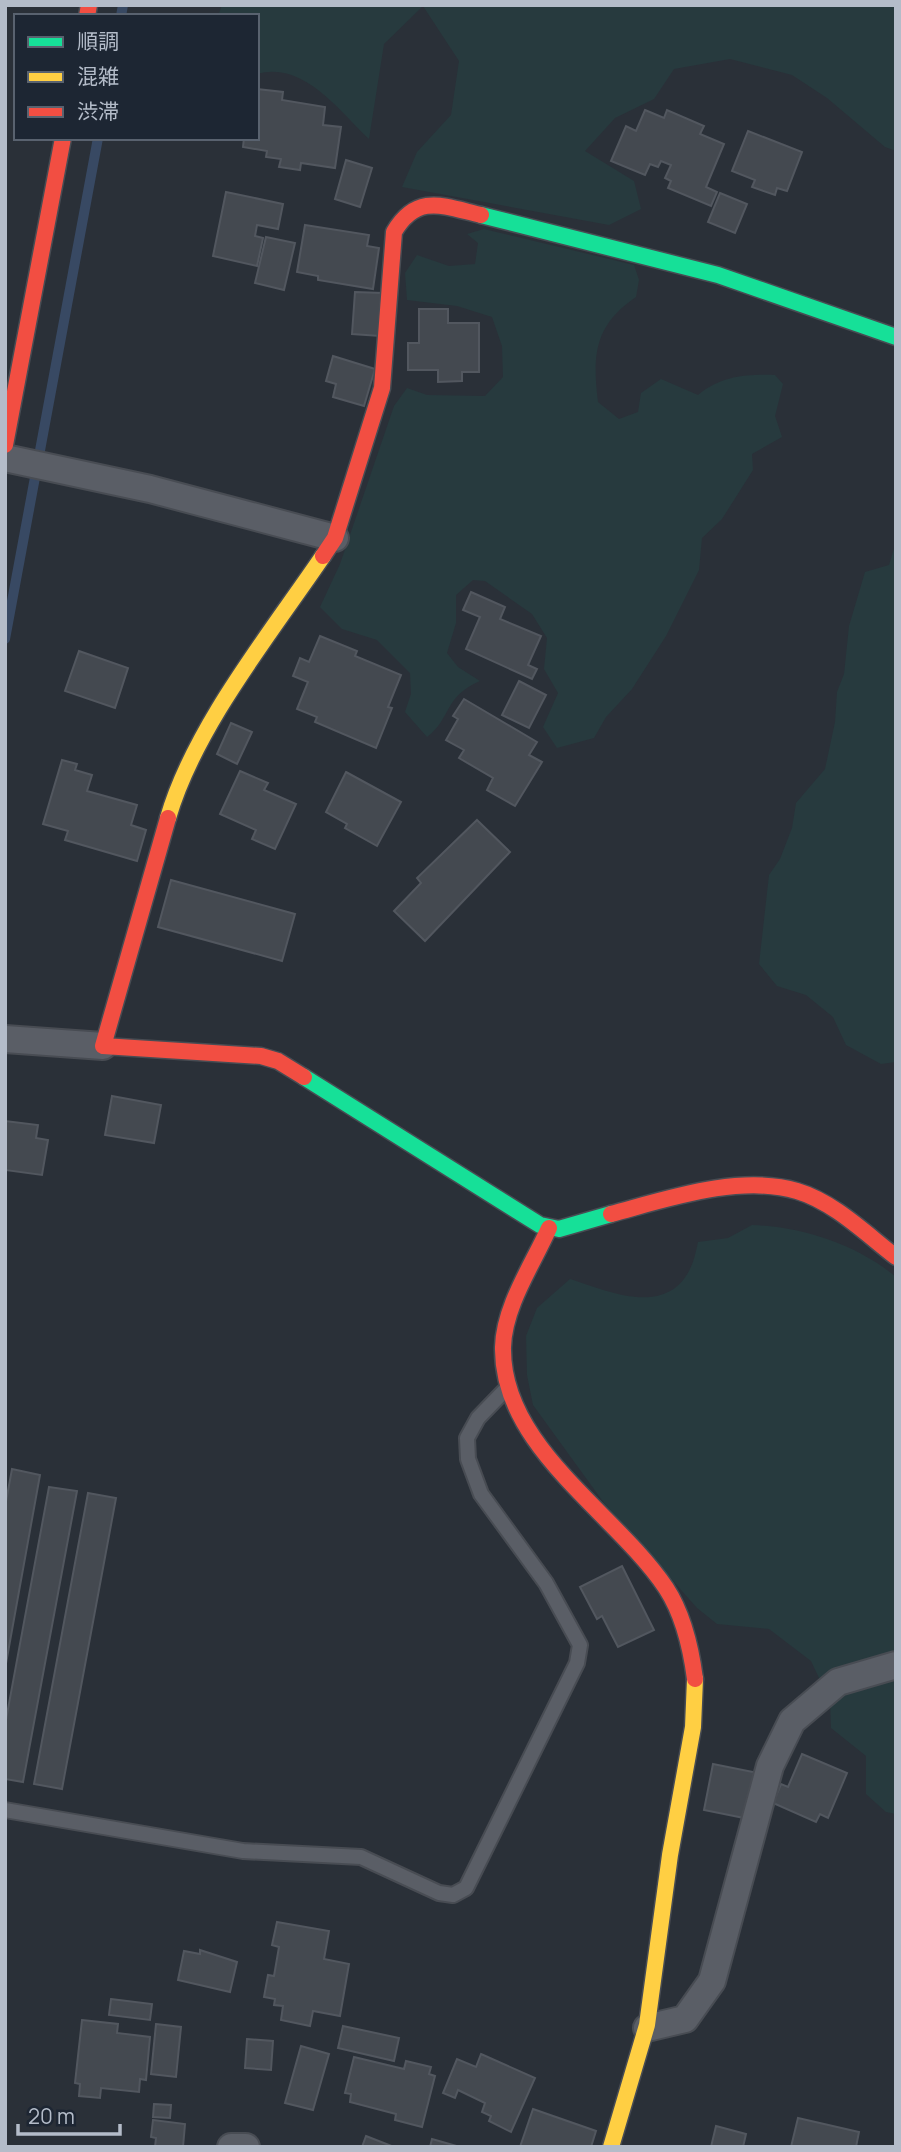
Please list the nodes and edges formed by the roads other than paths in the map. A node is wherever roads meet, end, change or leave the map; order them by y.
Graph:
1 (63, 140) edge
2 (896, 337) edge
3 (5, 445) edge
4 (5, 458) edge
5 (335, 538) junction
6 (5, 1040) edge
7 (103, 1046) junction
8 (549, 1227) junction
9 (896, 1257) edge
10 (507, 1388) junction
11 (896, 1665) edge
12 (5, 1810) edge
13 (647, 2028) junction
14 (231, 2147) edge
15 (246, 2147) edge
16 (611, 2147) edge

1 - 3 street
2 - 5 street
4 - 5 street
5 - 7 street
6 - 7 street
7 - 8 street
8 - 9 street
8 - 10 street
10 - 12 lane
10 - 13 street
11 - 13 street
13 - 16 street
14 - 15 street

